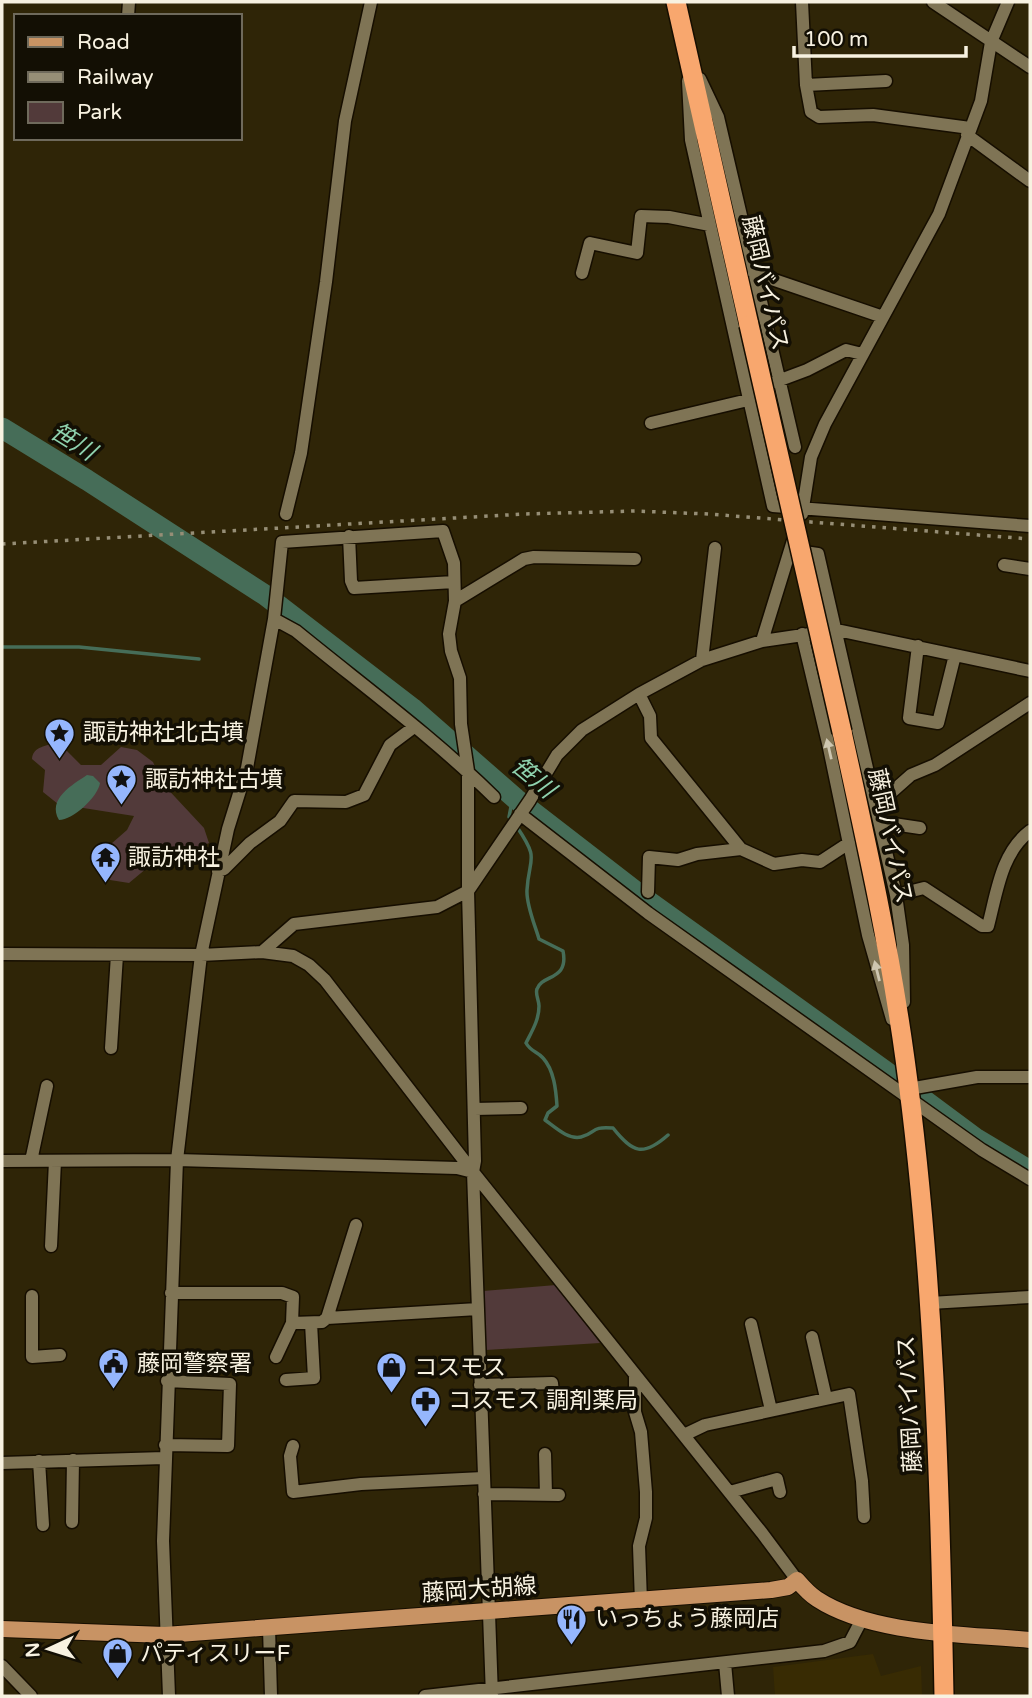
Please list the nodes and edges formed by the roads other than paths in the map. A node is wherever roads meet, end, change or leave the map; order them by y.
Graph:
1 (371, 2) edge
2 (676, 2) edge
3 (802, 2) edge
4 (933, 2) edge
5 (1008, 2) edge
6 (991, 42) junction
7 (690, 58) junction
8 (1030, 67) edge
9 (886, 81) dead end
10 (806, 85) junction
11 (969, 132) junction
12 (1030, 181) edge
13 (710, 225) junction
14 (582, 273) dead end
15 (754, 274) junction
16 (883, 317) junction
17 (862, 354) junction
18 (780, 380) junction
19 (747, 395) junction
20 (651, 423) dead end
21 (757, 438) junction
22 (795, 447) junction
23 (811, 457) junction
24 (804, 508) junction
25 (286, 514) dead end
26 (1030, 526) edge
27 (349, 536) junction
28 (715, 548) dead end
29 (790, 550) junction
30 (635, 559) dead end
31 (1004, 565) dead end
32 (1030, 569) edge
33 (454, 582) junction
34 (455, 601) junction
35 (274, 615) junction
36 (837, 630) junction
37 (802, 635) junction
38 (762, 641) junction
39 (918, 646) junction
40 (955, 655) junction
41 (702, 660) junction
42 (1030, 671) edge
43 (639, 694) junction
44 (1030, 703) edge
45 (414, 727) junction
46 (467, 769) junction
47 (494, 797) dead end
48 (876, 806) junction
49 (517, 818) junction
50 (880, 822) junction
51 (920, 828) dead end
52 (1030, 831) edge
53 (849, 843) junction
54 (741, 849) junction
55 (218, 871) junction
56 (468, 891) junction
57 (648, 892) dead end
58 (896, 895) junction
59 (261, 952) junction
60 (2, 954) edge
61 (117, 955) junction
62 (201, 955) junction
63 (111, 1048) dead end
64 (905, 1059) junction
65 (1030, 1077) edge
66 (47, 1086) dead end
67 (909, 1093) junction
68 (521, 1108) dead end
69 (474, 1109) junction
70 (177, 1160) junction
71 (2, 1161) edge
72 (31, 1161) junction
73 (55, 1161) junction
74 (473, 1172) junction
75 (1030, 1179) edge
76 (356, 1225) dead end
77 (51, 1245) dead end
78 (171, 1293) junction
79 (32, 1296) dead end
80 (1030, 1297) edge
81 (929, 1303) junction
82 (478, 1308) junction
83 (327, 1318) junction
84 (311, 1322) junction
85 (292, 1323) junction
86 (751, 1324) dead end
87 (812, 1338) dead end
88 (60, 1355) dead end
89 (276, 1357) dead end
90 (635, 1375) junction
91 (286, 1380) dead end
92 (167, 1381) junction
93 (480, 1385) junction
94 (825, 1398) junction
95 (554, 1403) dead end
96 (771, 1410) junction
97 (684, 1435) junction
98 (293, 1446) dead end
99 (164, 1452) junction
100 (545, 1454) dead end
101 (72, 1460) junction
102 (39, 1461) junction
103 (2, 1463) edge
104 (483, 1478) junction
105 (730, 1492) junction
106 (780, 1492) dead end
107 (484, 1494) junction
108 (545, 1495) junction
109 (559, 1495) dead end
110 (864, 1517) dead end
111 (72, 1522) dead end
112 (44, 1525) dead end
113 (797, 1580) junction
114 (641, 1602) junction
115 (488, 1612) junction
116 (862, 1619) junction
117 (269, 1628) junction
118 (2, 1629) edge
119 (943, 1633) junction
120 (165, 1635) junction
121 (1030, 1640) edge
122 (725, 1663) junction
123 (2, 1666) edge
124 (492, 1693) edge
125 (31, 1696) edge
126 (169, 1696) edge
127 (271, 1696) edge
128 (425, 1696) edge
129 (728, 1696) edge
130 (944, 1696) edge

1 - 25 street
2 - 7 highway, 藤岡バイパス
3 - 10 street
4 - 6 street
5 - 6 street
6 - 8 street
6 - 11 street
7 - 13 street
7 - 15 street
7 - 64 highway, 藤岡バイパス, bridge
9 - 10 street
10 - 11 street
11 - 12 street
11 - 16 street
13 - 14 street
13 - 19 street
15 - 16 street
15 - 18 street
16 - 17 street
17 - 18 street
17 - 23 street
18 - 19 street
18 - 22 street
19 - 20 street
19 - 21 street
21 - 22 street
21 - 24 street
22 - 23 street
23 - 24 street
24 - 26 street
24 - 29 street
27 - 33 street
27 - 33 street
27 - 35 street
28 - 41 street
29 - 36 street
29 - 38 street
30 - 34 street
31 - 32 street
33 - 34 street
34 - 46 street
35 - 45 street
35 - 55 street
36 - 37 street
36 - 39 street
36 - 48 street
37 - 38 street
53 -> 37 street
38 - 41 street
39 - 40 street
39 - 40 street
40 - 42 street
41 - 43 street
43 - 49 street
43 - 54 street
44 - 48 street
45 - 46 street
45 - 55 street
46 - 47 street
46 - 56 street
48 - 50 street
49 - 56 street
49 - 67 street
50 - 51 street
50 - 58 street
52 - 58 street
53 - 54 street
64 -> 53 street
54 - 57 street
55 - 62 street
56 - 59 street
56 - 69 street
58 - 64 street
59 - 62 street
59 - 74 street
60 - 61 street
61 - 62 street
61 - 63 street
62 - 70 street
64 - 67 highway, 藤岡バイパス
65 - 67 street
66 - 72 street
67 - 75 street
67 - 81 highway, 藤岡バイパス
68 - 69 street
69 - 74 street
70 - 73 street
70 - 74 street
70 - 78 street
71 - 72 street
72 - 73 street
73 - 77 street
74 - 82 street
74 - 90 street
76 - 83 street
78 - 85 street
78 - 92 street
79 - 88 street
80 - 81 street
81 - 119 highway, 藤岡バイパス
82 - 83 street
82 - 93 street
83 - 84 street
84 - 85 street
84 - 91 street
85 - 89 street
86 - 96 street
87 - 94 street
90 - 97 street
90 - 114 street
92 - 99 street
92 - 99 street
93 - 95 street
93 - 104 street
94 - 96 street
94 - 110 street
96 - 97 street
97 - 105 street
98 - 104 street
99 - 101 street
99 - 120 street
100 - 108 street
101 - 102 street
101 - 111 street
102 - 103 street
102 - 112 street
104 - 107 street
105 - 106 street
105 - 113 street
107 - 108 street
107 - 115 street
108 - 109 street
113 - 114 main road, 藤岡大胡線
113 - 116 main road
114 - 115 main road, 藤岡大胡線
115 - 117 main road, 藤岡大胡線
115 - 124 street
116 - 119 main road
116 - 122 street
117 - 120 main road, 藤岡大胡線
117 - 127 street
118 - 120 main road, 藤岡大胡線
119 - 121 main road
119 - 130 highway, 藤岡バイパス
120 - 126 street
122 - 124 street
122 - 129 street
123 - 125 street
124 - 128 street

